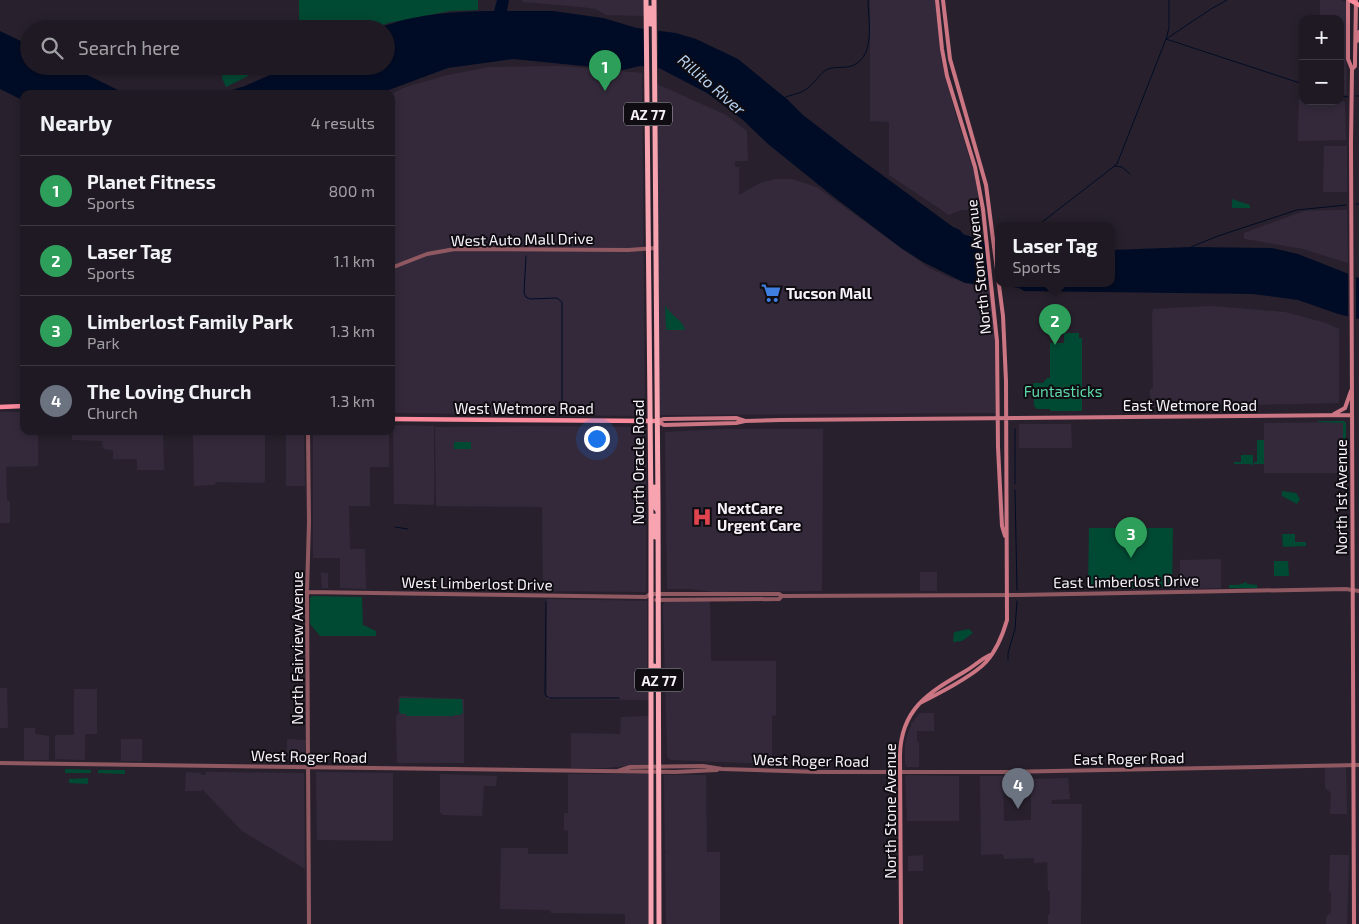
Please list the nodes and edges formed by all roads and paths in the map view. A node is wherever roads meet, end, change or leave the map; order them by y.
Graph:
1 (654, 0) edge
2 (937, 0) edge
3 (943, 0) edge
4 (1349, 0) edge
5 (646, 1) edge
6 (1357, 3) edge
7 (654, 26) junction
8 (1359, 32) edge
9 (1356, 45) junction
10 (1352, 69) junction
11 (648, 85) junction
12 (655, 121) junction
13 (653, 248) junction
14 (995, 261) edge
15 (395, 266) edge
16 (998, 287) edge
17 (1352, 389) junction
18 (20, 406) edge
19 (0, 407) edge
20 (1332, 415) junction
21 (1352, 415) junction
22 (998, 418) junction
23 (1006, 418) junction
24 (395, 420) edge
25 (650, 421) junction
26 (658, 421) junction
27 (308, 435) edge
28 (651, 470) junction
29 (658, 511) junction
30 (651, 512) junction
31 (1006, 536) junction
32 (659, 552) junction
33 (1352, 589) junction
34 (1359, 589) edge
35 (307, 592) junction
36 (762, 594) junction
37 (726, 595) junction
38 (1007, 595) junction
39 (782, 596) junction
40 (899, 596) joint
41 (649, 597) junction
42 (658, 597) junction
43 (722, 600) junction
44 (758, 600) junction
45 (651, 653) junction
46 (651, 681) junction
47 (658, 682) junction
48 (659, 709) junction
49 (0, 763) edge
50 (1359, 764) edge
51 (1353, 765) junction
52 (308, 768) junction
53 (652, 769) junction
54 (659, 769) junction
55 (900, 772) junction
56 (652, 858) junction
57 (659, 858) junction
58 (309, 924) edge
59 (651, 924) edge
60 (659, 924) edge
61 (901, 924) edge
62 (1354, 924) edge

1 - 7 highway, North Oracle Road / AZ 77
2 - 22 main road, North Stone Avenue
3 - 14 main road, North Stone Avenue
4 - 6 main road
4 - 10 main road, North 1st Avenue
5 - 7 highway
5 - 11 highway, North Oracle Road / AZ 77
6 - 9 main road, North 1st Avenue
7 - 12 highway, North Oracle Road / AZ 77
8 - 9 main road
9 - 10 main road, North 1st Avenue
10 - 17 main road, North 1st Avenue
11 - 12 highway
11 - 13 highway, North Oracle Road / AZ 77
12 - 13 highway, North Oracle Road / AZ 77
13 - 15 street, West Auto Mall Drive
13 - 25 highway, North Oracle Road / AZ 77
13 - 26 highway, North Oracle Road / AZ 77
16 - 23 main road, North Stone Avenue
17 - 20 main road
17 - 21 main road, North 1st Avenue
18 - 19 main road
20 - 21 main road, East Wetmore Road
20 - 23 main road, East Wetmore Road
21 - 33 main road, North 1st Avenue
22 - 23 main road, East Wetmore Road
22 - 26 main road, West Wetmore Road
22 - 31 main road, North Stone Avenue
23 - 31 main road, North Stone Avenue
24 - 25 main road, West Wetmore Road
25 - 26 main road, West Wetmore Road
25 - 28 highway, North Oracle Road / AZ 77
26 - 29 highway, North Oracle Road / AZ 77
27 - 35 street, North Fairview Avenue
28 - 29 highway
28 - 30 highway, North Oracle Road / AZ 77
29 - 32 highway, North Oracle Road / AZ 77
30 - 32 highway
30 - 41 highway, North Oracle Road / AZ 77
31 - 38 main road, North Stone Avenue
32 - 42 highway, North Oracle Road / AZ 77
33 - 34 street, East Limberlost Drive
33 - 38 street, East Limberlost Drive
33 - 51 main road, North 1st Avenue
35 - 41 street, West Limberlost Drive
35 - 52 street, North Fairview Avenue
36 - 37 street, West Limberlost Drive
36 - 39 street, West Limberlost Drive
36 - 44 street
37 - 42 street, West Limberlost Drive
37 - 43 street
38 - 40 street, East Limberlost Drive
38 - 55 main road, North Stone Avenue
39 - 40 street, West Limberlost Drive
39 - 44 street, West Limberlost Drive
41 - 42 street, West Limberlost Drive
41 - 45 highway, North Oracle Road / AZ 77
42 - 43 street, West Limberlost Drive
42 - 47 highway, North Oracle Road / AZ 77
43 - 44 street, West Limberlost Drive
45 - 46 highway, North Oracle Road / AZ 77
45 - 47 highway
46 - 48 highway
46 - 53 highway, North Oracle Road / AZ 77
47 - 48 highway, North Oracle Road / AZ 77
48 - 54 highway, North Oracle Road / AZ 77
49 - 52 street, West Roger Road
50 - 51 street, East Roger Road
51 - 55 street, East Roger Road
51 - 62 main road, North 1st Avenue
52 - 53 street, West Roger Road
52 - 58 street, North Fairview Avenue
53 - 54 street, West Roger Road
53 - 56 highway, North Oracle Road / AZ 77
54 - 55 street, West Roger Road
54 - 57 highway, North Oracle Road / AZ 77
55 - 61 main road, North Stone Avenue
56 - 57 highway
56 - 59 highway, North Oracle Road / AZ 77
57 - 60 highway, North Oracle Road / AZ 77

